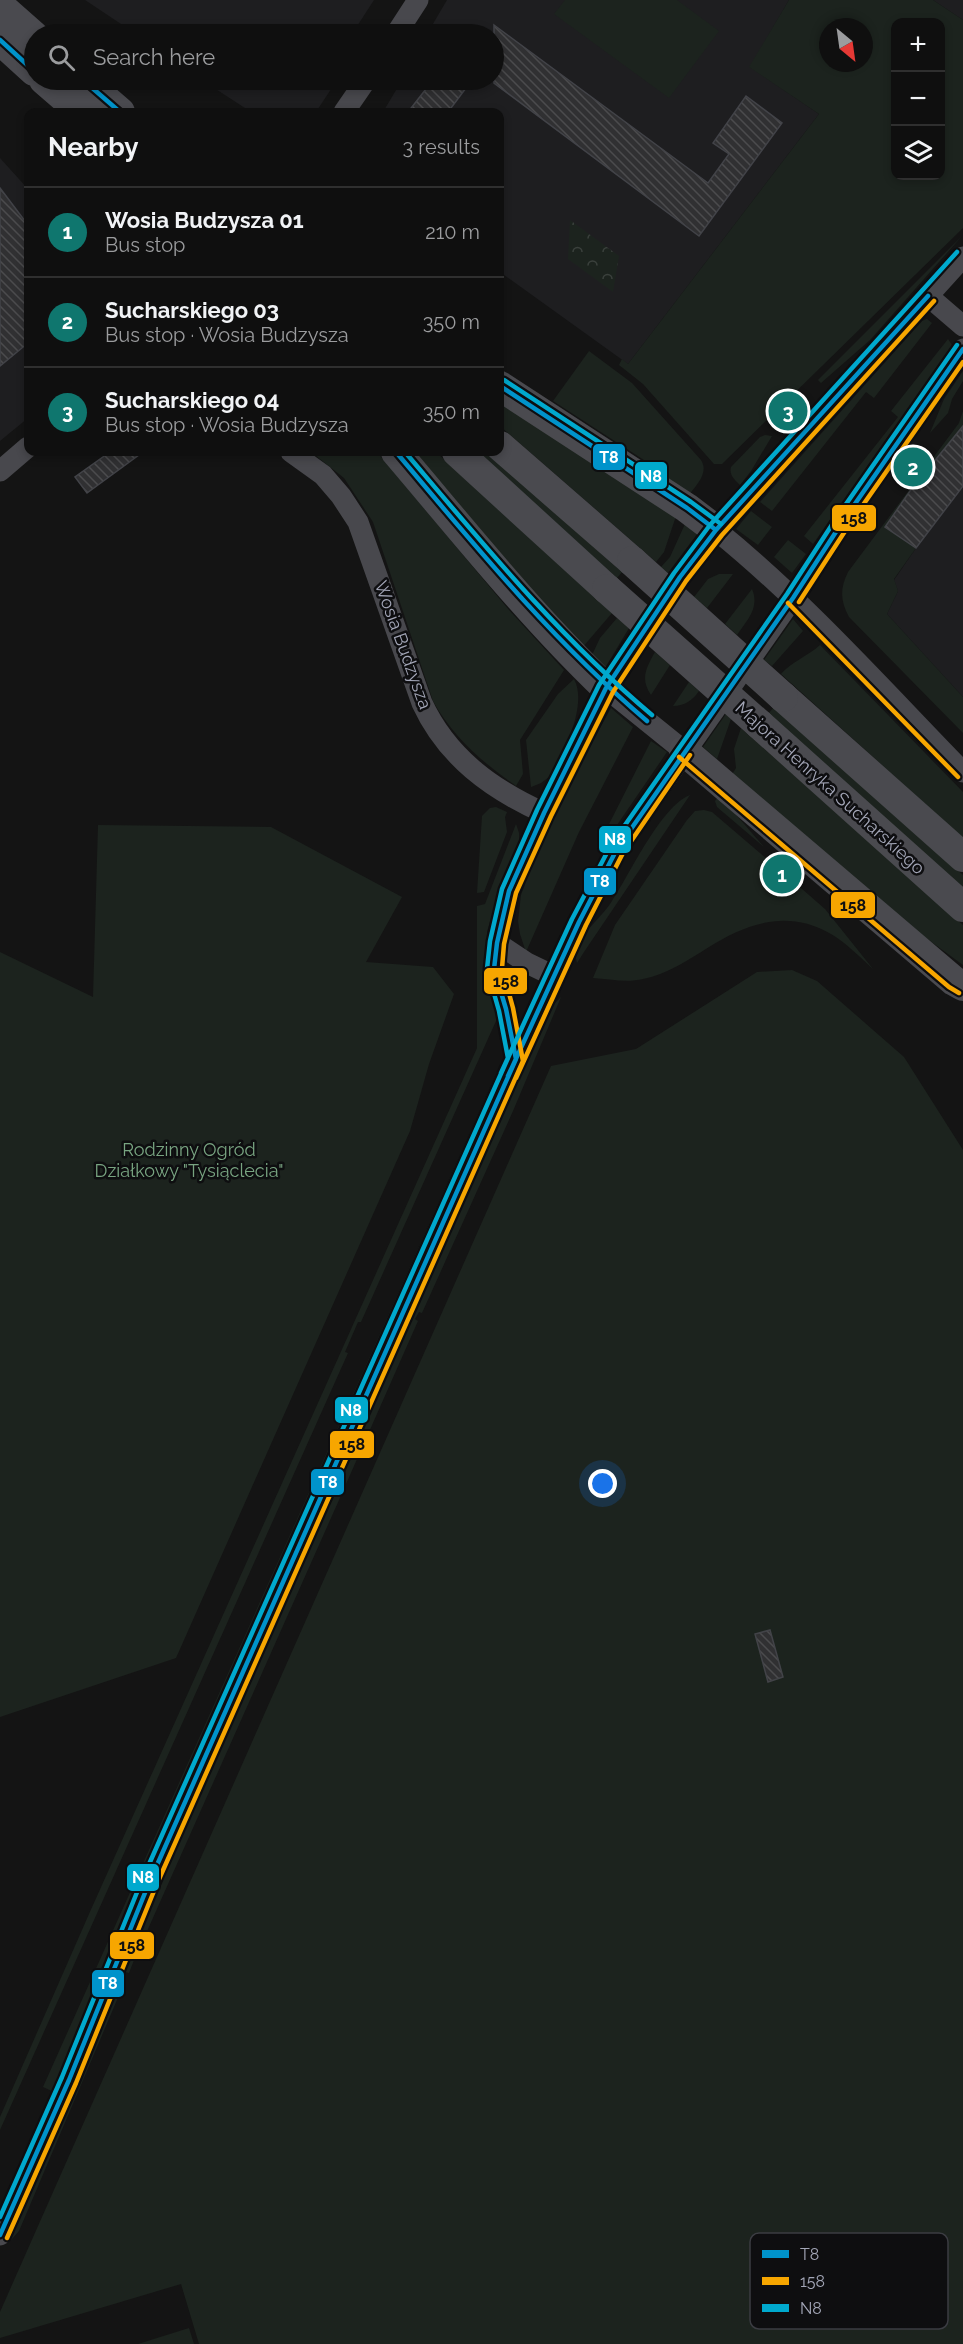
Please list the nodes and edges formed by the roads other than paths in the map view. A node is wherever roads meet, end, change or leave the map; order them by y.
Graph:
1 (418, 0) edge
2 (0, 6) edge
3 (402, 24) edge
4 (0, 40) edge
5 (24, 46) edge
6 (24, 56) edge
7 (60, 90) edge
8 (95, 90) edge
9 (359, 90) edge
10 (77, 108) edge
11 (115, 108) edge
12 (347, 108) edge
13 (963, 257) edge
14 (928, 296) junction
15 (963, 326) edge
16 (963, 349) edge
17 (504, 389) edge
18 (504, 449) edge
19 (24, 450) edge
20 (297, 456) edge
21 (399, 456) edge
22 (461, 456) edge
23 (0, 471) edge
24 (716, 530) junction
25 (793, 598) junction
26 (606, 688) junction
27 (684, 751) junction
28 (963, 772) edge
29 (544, 813) junction
30 (963, 857) edge
31 (963, 907) edge
32 (497, 943) junction
33 (554, 976) junction
34 (963, 986) edge
35 (516, 1059) junction
36 (0, 2235) edge

1 - 3 street
2 - 5 highway
4 - 6 highway
7 - 10 highway
8 - 11 highway
9 - 12 street
13 - 14 street
14 - 15 street
14 - 24 street
16 - 25 street
17 - 24 highway
18 - 30 highway, Majora Henryka Sucharskiego, bridge
19 - 23 street
20 - 29 street, Wosia Budzysza
21 - 26 highway
22 - 31 highway, Majora Henryka Sucharskiego, bridge
24 - 25 street
24 - 26 street
25 - 27 street
25 - 28 street
26 - 27 street
26 - 29 street
27 - 33 street
27 - 34 highway
29 - 32 street
32 - 33 street
32 - 35 street
33 - 35 street
35 - 36 street

